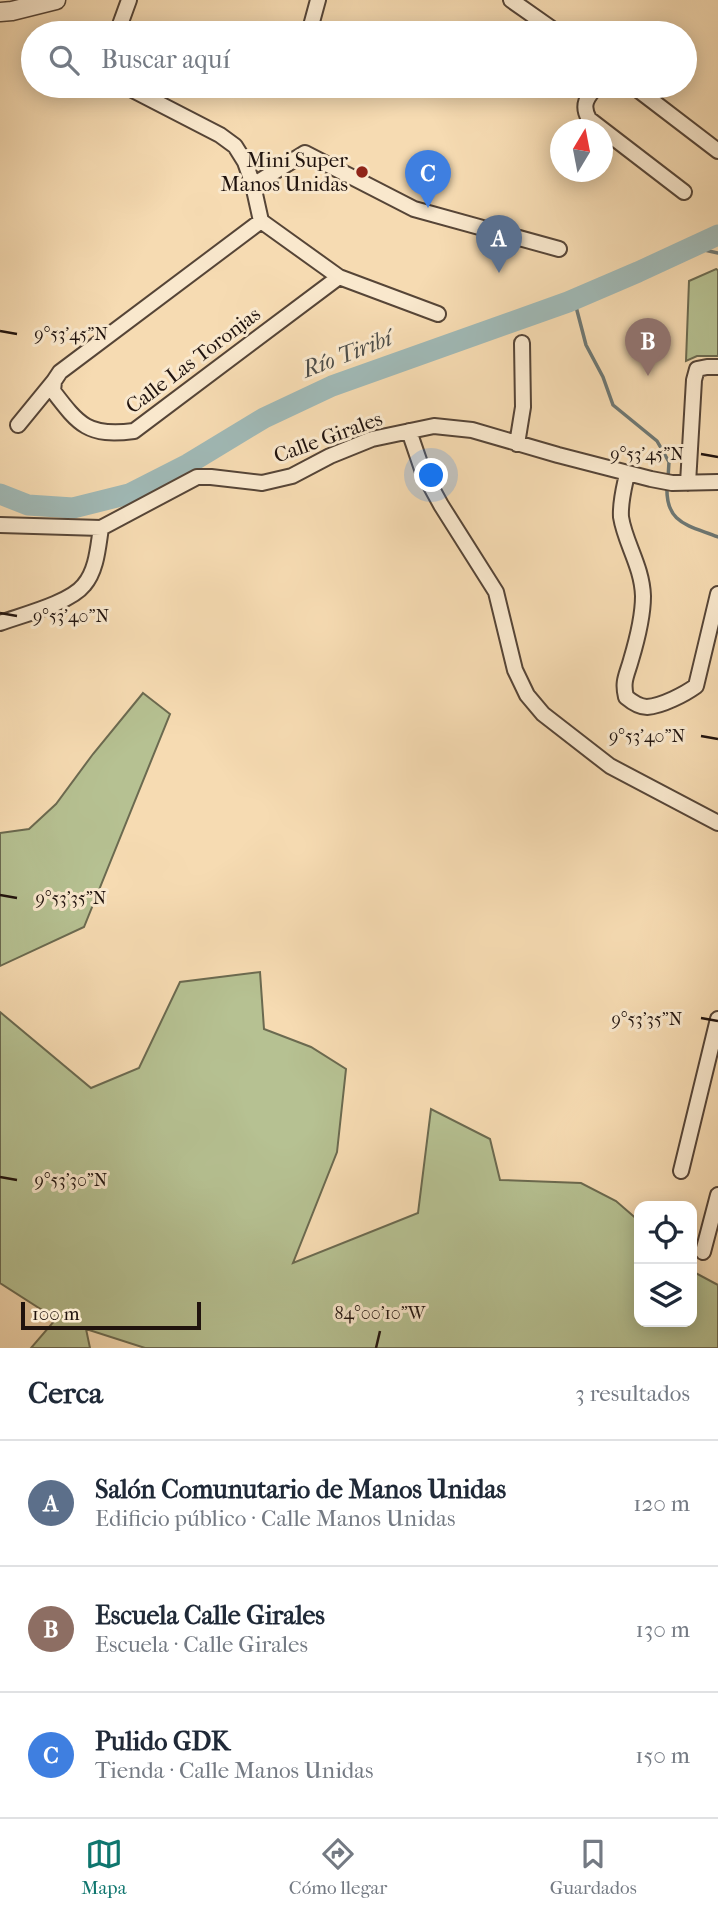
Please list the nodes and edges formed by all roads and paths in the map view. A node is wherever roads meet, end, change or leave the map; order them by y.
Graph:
1 (56, 0) edge
2 (129, 0) edge
3 (318, 0) edge
4 (511, 0) edge
5 (0, 12) edge
6 (121, 21) edge
7 (312, 21) edge
8 (541, 21) edge
9 (148, 98) edge
10 (588, 98) edge
11 (649, 98) edge
12 (718, 151) edge
13 (253, 185) junction
14 (684, 192) dead end
15 (261, 221) junction
16 (559, 249) dead end
17 (339, 277) junction
18 (438, 314) dead end
19 (522, 343) dead end
20 (718, 368) edge
21 (54, 381) junction
22 (18, 425) dead end
23 (409, 432) junction
24 (517, 444) junction
25 (627, 474) junction
26 (718, 482) edge
27 (688, 483) junction
28 (0, 525) edge
29 (101, 528) junction
30 (718, 594) edge
31 (0, 622) edge
32 (718, 823) edge
33 (718, 1019) edge
34 (681, 1171) dead end
35 (718, 1195) edge
36 (703, 1252) dead end

1 - 5 street
2 - 6 street
3 - 7 street
4 - 8 street
9 - 13 street
10 - 14 street
11 - 12 street
13 - 15 street
13 - 16 street
15 - 17 street
15 - 21 street
17 - 18 street
17 - 21 street, Calle Las Toronjas
19 - 24 street
20 - 27 street
21 - 22 street
23 - 24 street, Calle Girales
23 - 29 street, Calle Girales
23 - 32 street
24 - 25 street, Calle Girales
25 - 27 street, Calle Girales
25 - 30 street
26 - 27 street, Calle Girales
28 - 29 street, Calle Girales
29 - 31 street
33 - 34 street
35 - 36 street

